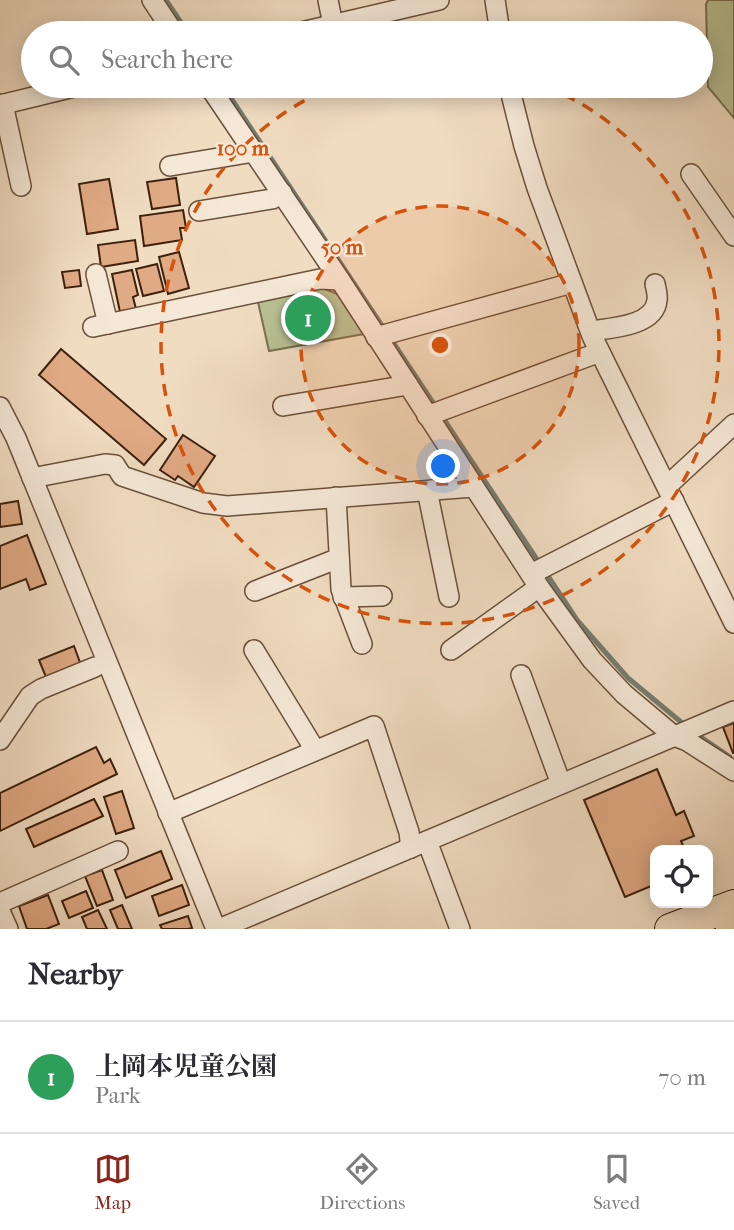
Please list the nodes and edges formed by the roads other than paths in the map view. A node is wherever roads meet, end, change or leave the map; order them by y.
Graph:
1 (152, 0) edge
2 (328, 0) edge
3 (439, 0) edge
4 (495, 0) edge
5 (166, 21) edge
6 (332, 21) edge
7 (350, 21) edge
8 (498, 21) edge
9 (29, 98) edge
10 (217, 98) edge
11 (512, 98) edge
12 (1, 105) edge
13 (254, 152) junction
14 (170, 166) dead end
15 (691, 174) dead end
16 (21, 186) dead end
17 (282, 193) junction
18 (199, 211) dead end
19 (734, 236) edge
20 (96, 274) dead end
21 (340, 280) junction
22 (572, 283) junction
23 (655, 284) dead end
24 (591, 331) junction
25 (384, 335) junction
26 (600, 352) junction
27 (408, 385) junction
28 (283, 406) dead end
29 (0, 407) edge
30 (435, 413) junction
31 (734, 424) edge
32 (32, 478) junction
33 (473, 487) junction
34 (430, 490) junction
35 (671, 493) junction
36 (336, 497) junction
37 (339, 558) junction
38 (538, 575) junction
39 (255, 591) dead end
40 (382, 596) dead end
41 (344, 597) junction
42 (449, 597) dead end
43 (734, 623) edge
44 (362, 644) dead end
45 (254, 650) dead end
46 (451, 650) dead end
47 (96, 667) dead end
48 (521, 675) dead end
49 (734, 711) edge
50 (677, 735) junction
51 (0, 740) edge
52 (315, 750) junction
53 (734, 771) edge
54 (561, 784) junction
55 (169, 813) junction
56 (419, 844) junction
57 (118, 851) dead end
58 (0, 903) edge
59 (734, 905) edge
60 (0, 911) edge
61 (8, 929) edge
62 (217, 929) edge
63 (460, 929) edge
64 (670, 929) edge

1 - 5 street
2 - 6 street
3 - 7 street
4 - 8 street
9 - 12 street
10 - 13 street
11 - 22 street
12 - 16 street
13 - 14 street
13 - 17 street
15 - 19 street
17 - 18 street
17 - 21 street
20 - 21 street
21 - 25 street
22 - 24 street
22 - 25 street
23 - 24 street
24 - 26 street
25 - 27 street
26 - 30 street
26 - 35 street
27 - 28 street
27 - 30 street
29 - 32 street
30 - 33 street
31 - 35 street
32 - 36 street
32 - 55 street
33 - 34 street
33 - 38 street
34 - 36 street
34 - 42 street
35 - 38 street
35 - 43 street
36 - 37 street
37 - 39 street
37 - 41 street
38 - 46 street
38 - 50 street
40 - 41 street
41 - 44 street
45 - 52 street
47 - 51 street
48 - 54 street
49 - 50 street
50 - 53 street
50 - 54 street
52 - 55 street
52 - 56 street
54 - 56 street
55 - 62 street
56 - 62 street
56 - 63 street
57 - 58 street
59 - 64 highway
60 - 61 street

